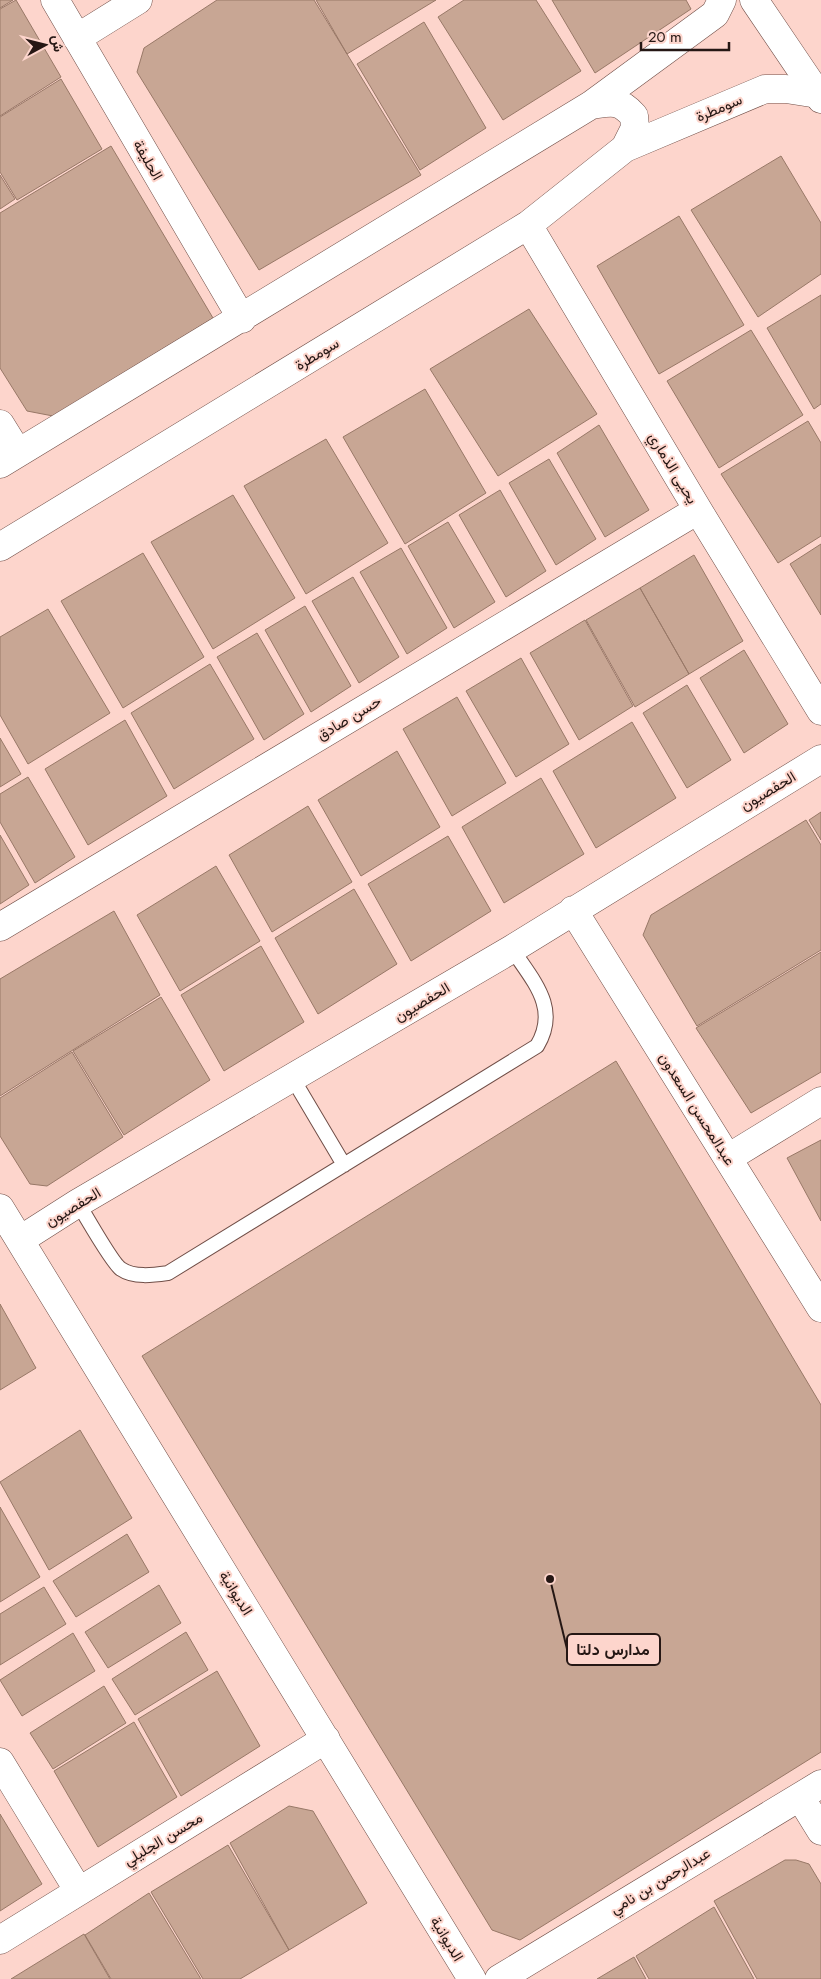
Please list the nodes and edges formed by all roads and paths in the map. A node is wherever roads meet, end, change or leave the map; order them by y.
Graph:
1 (54, 0) edge
2 (138, 0) edge
3 (722, 0) edge
4 (754, 0) edge
5 (77, 38) junction
6 (819, 97) edge
7 (591, 105) junction
8 (625, 148) junction
9 (528, 224) junction
10 (242, 319) junction
11 (0, 424) edge
12 (9, 459) edge
13 (698, 510) junction
14 (0, 547) edge
15 (821, 711) edge
16 (821, 759) edge
17 (573, 910) junction
18 (0, 927) edge
19 (512, 949) junction
20 (294, 1079) junction
21 (821, 1101) edge
22 (728, 1158) junction
23 (344, 1165) junction
24 (78, 1203) junction
25 (0, 1208) edge
26 (20, 1240) junction
27 (821, 1308) edge
28 (326, 1739) junction
29 (0, 1762) edge
30 (810, 1790) edge
31 (821, 1830) edge
32 (78, 1890) junction
33 (0, 1940) edge
34 (472, 1979) edge
35 (499, 1979) edge

1 - 5 street, الحليفة
2 - 5 street
3 - 7 street, سومطرة
4 - 6 street
5 - 10 street, الحليفة
6 - 8 street, سومطرة
7 - 8 street, سومطرة
7 - 10 street, سومطرة
8 - 9 street, سومطرة
9 - 13 street, يحيى الذماري
9 - 14 street, سومطرة
10 - 12 street, سومطرة
11 - 12 street
13 - 15 street, يحيى الذماري
13 - 18 street, حسن صادق
16 - 17 street, الحفصيون
17 - 19 street, الحفصيون
17 - 22 street, عبدالمحسن السعدون
19 - 20 street, الحفصيون
19 - 23 lane
20 - 23 lane
20 - 24 street, الحفصيون
21 - 22 street
22 - 27 street, عبدالمحسن السعدون
23 - 24 lane
24 - 26 street, الحفصيون
25 - 26 street, الديوانية
26 - 28 street, الديوانية
28 - 32 street, محسن الجليلي
28 - 34 street, الديوانية
29 - 32 street
30 - 31 street
30 - 35 street, عبدالرحمن بن نامي
32 - 33 street, محسن الجليلي

